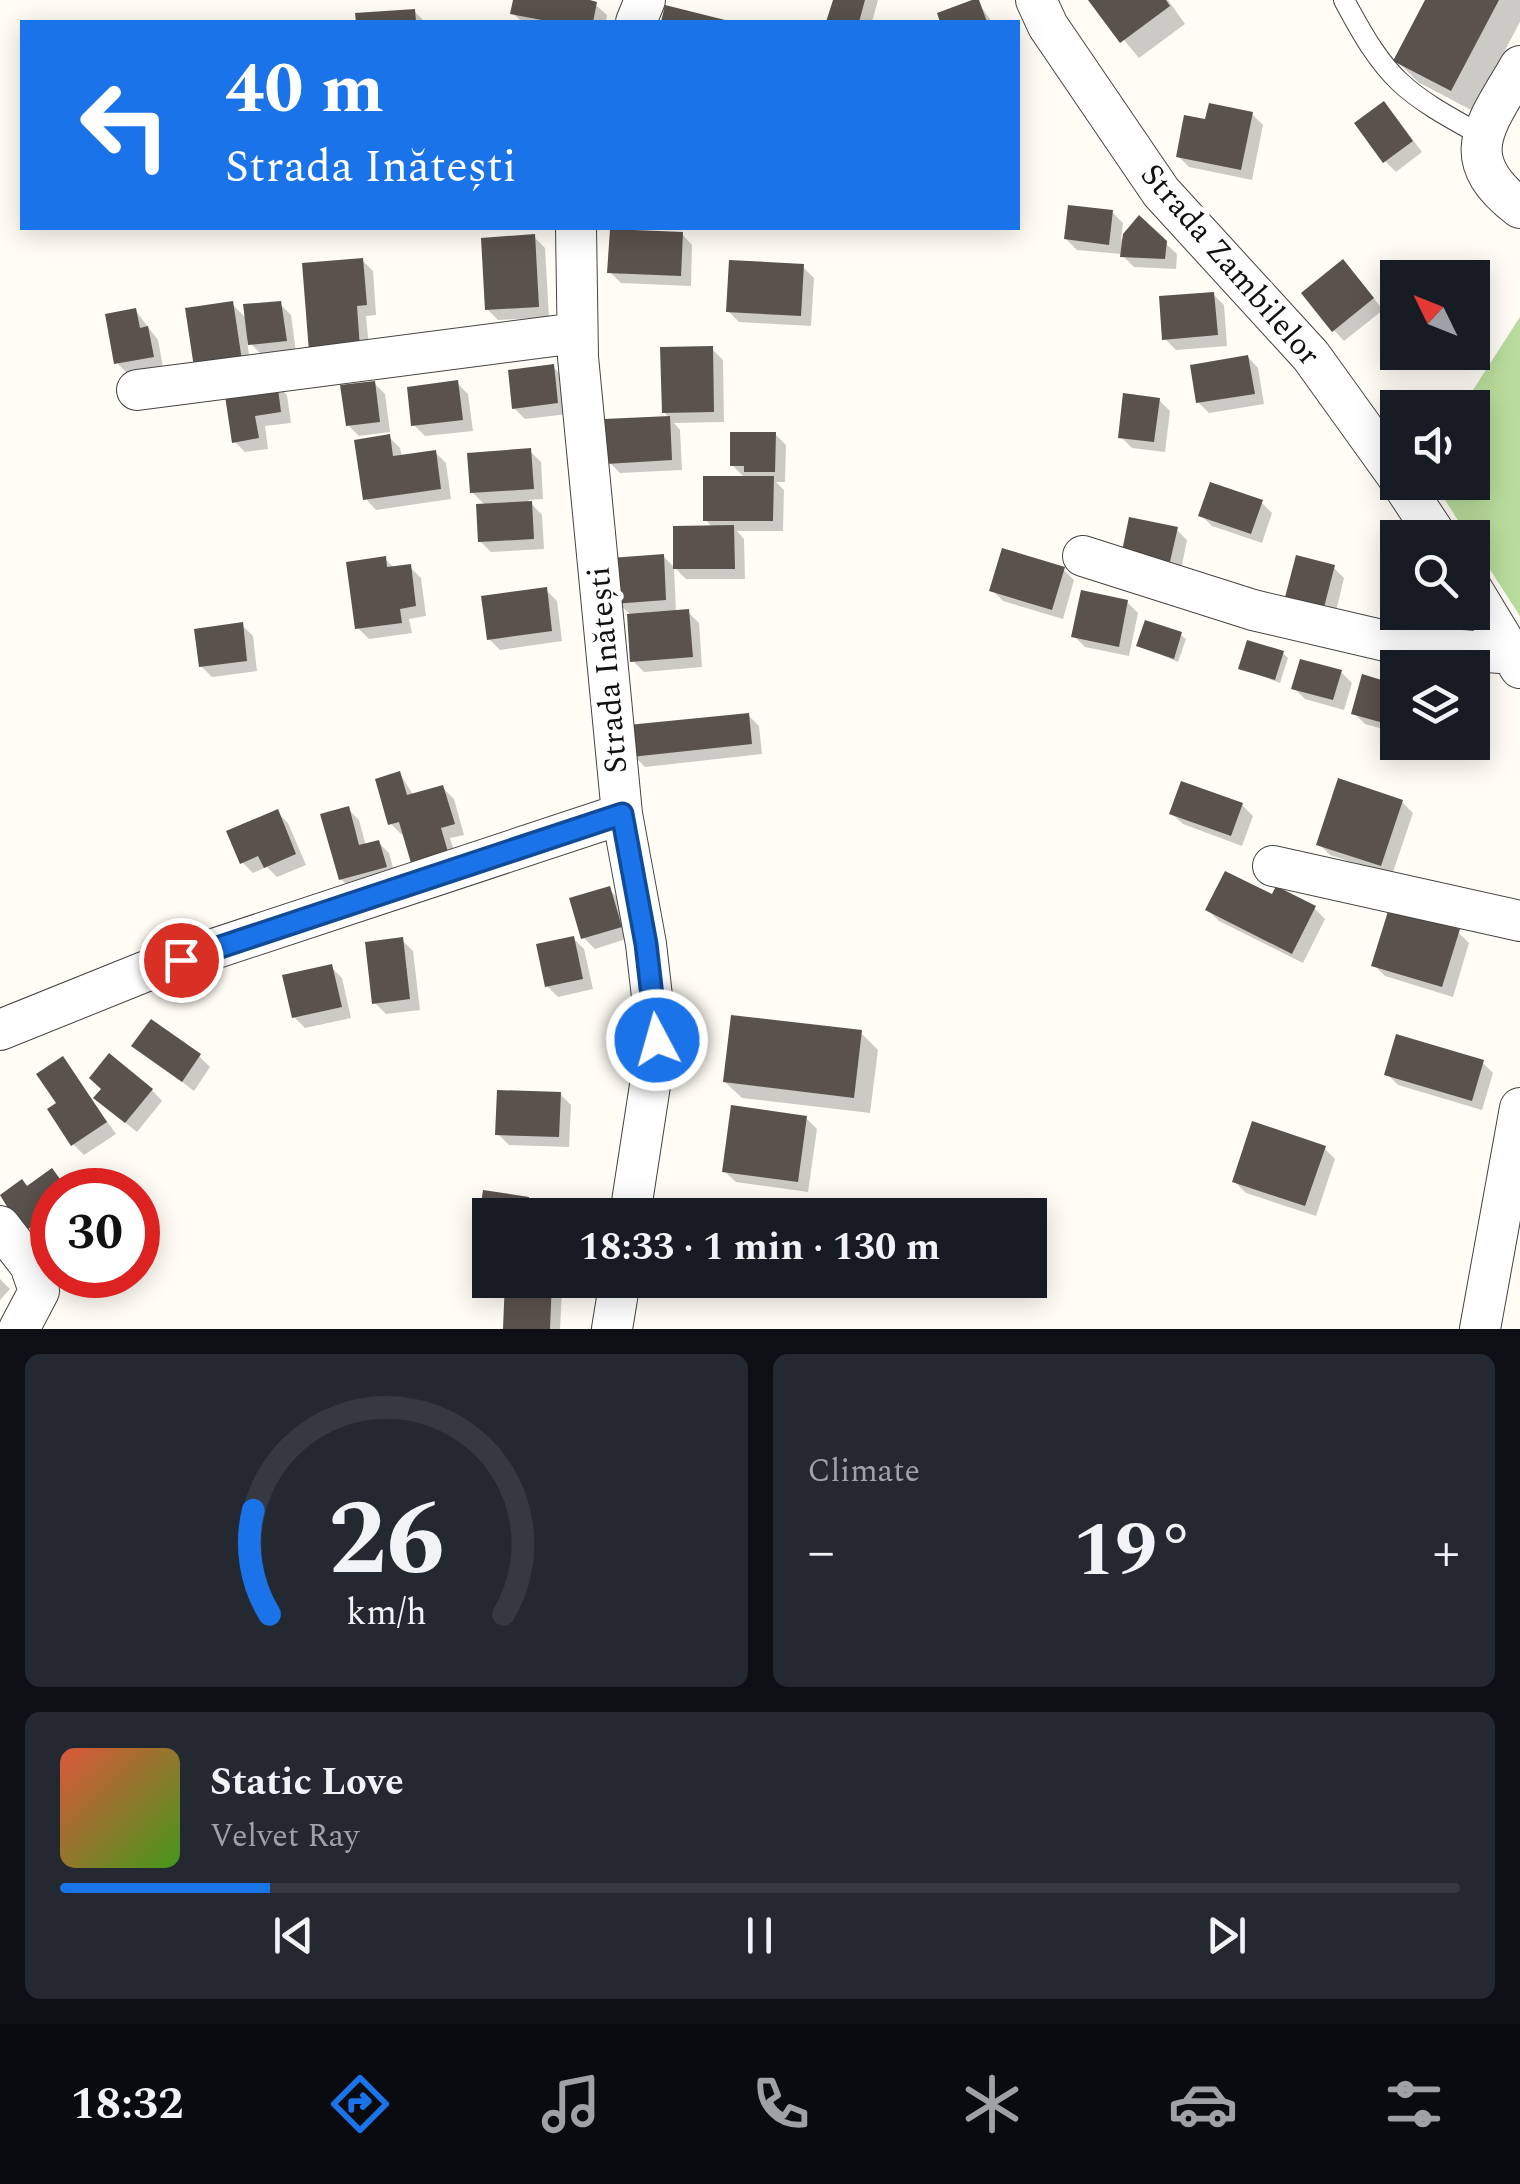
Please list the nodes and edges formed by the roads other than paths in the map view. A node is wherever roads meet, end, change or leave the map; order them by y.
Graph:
1 (1036, 0) edge
2 (1344, 0) edge
3 (1520, 66) edge
4 (1483, 136) junction
5 (1520, 208) edge
6 (576, 230) edge
7 (577, 333) junction
8 (136, 390) dead end
9 (1380, 452) edge
10 (1083, 556) dead end
11 (1490, 617) edge
12 (1517, 661) edge
13 (622, 814) junction
14 (1273, 866) dead end
15 (1520, 920) edge
16 (0, 1030) edge
17 (1520, 1108) edge
18 (633, 1198) edge
19 (0, 1226) edge
20 (617, 1298) edge
21 (19, 1329) edge
22 (612, 1329) edge
23 (1480, 1329) edge

1 - 9 street, Strada Zambilelor
2 - 4 lane
3 - 4 street
4 - 5 street
6 - 7 street, Strada Inătești
7 - 8 street
7 - 13 street, Strada Inătești
10 - 12 street
11 - 12 street
13 - 16 street, Strada Inătești
13 - 18 street
14 - 15 street
17 - 23 street
19 - 21 street
20 - 22 street

